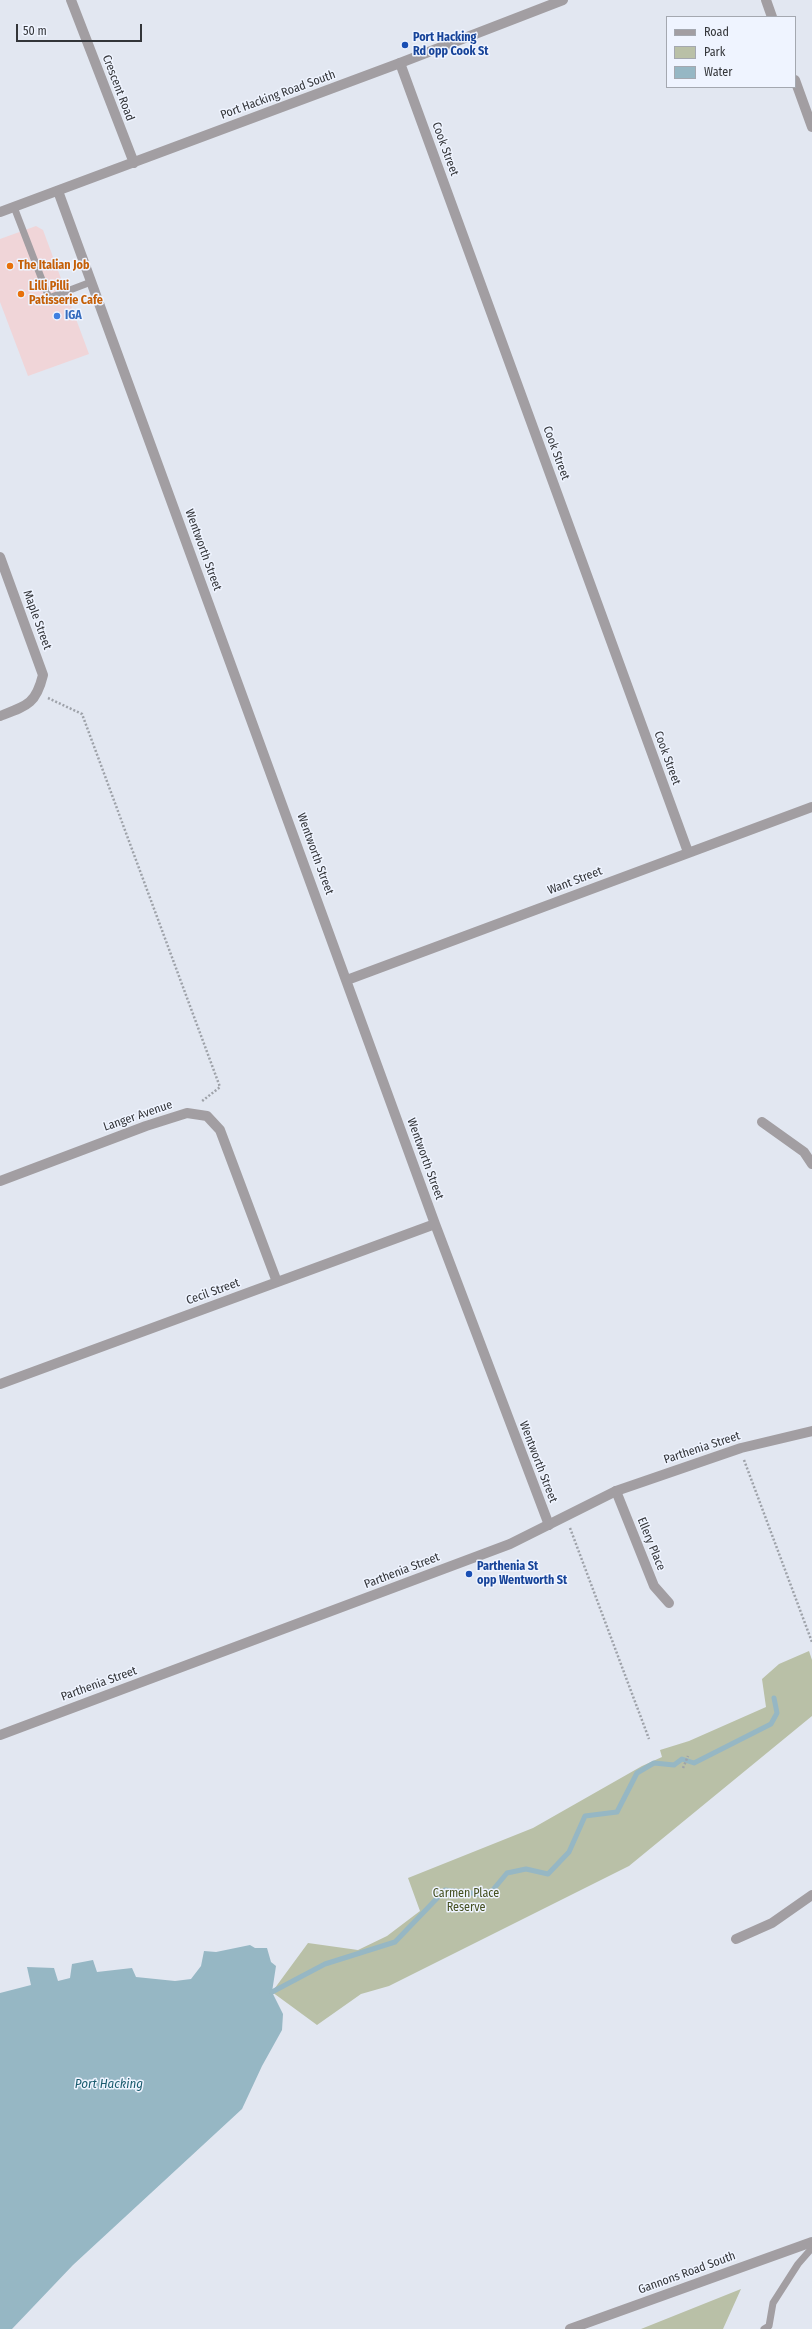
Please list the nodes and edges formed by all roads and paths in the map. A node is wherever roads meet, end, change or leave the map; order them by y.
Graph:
1 (71, 0) edge
2 (564, 0) edge
3 (766, 0) edge
4 (772, 16) edge
5 (400, 64) junction
6 (796, 83) edge
7 (812, 127) edge
8 (134, 163) junction
9 (58, 191) junction
10 (14, 207) junction
11 (0, 212) edge
12 (91, 282) junction
13 (0, 557) edge
14 (39, 693) junction
15 (0, 716) edge
16 (812, 807) edge
17 (688, 852) junction
18 (347, 980) junction
19 (187, 1113) junction
20 (762, 1122) dead end
21 (812, 1164) edge
22 (0, 1181) edge
23 (435, 1224) junction
24 (277, 1282) junction
25 (0, 1384) edge
26 (812, 1431) edge
27 (740, 1448) junction
28 (616, 1491) junction
29 (566, 1516) junction
30 (549, 1525) junction
31 (669, 1603) dead end
32 (812, 1642) edge
33 (0, 1735) edge
34 (649, 1739) dead end
35 (688, 1756) dead end
36 (683, 1768) dead end
37 (812, 1895) edge
38 (736, 1939) dead end
39 (812, 2242) edge
40 (812, 2248) edge
41 (570, 2329) edge
42 (764, 2329) edge

1 - 8 street, Crescent Road
2 - 5 street, Port Hacking Road South
3 - 4 street
5 - 8 street, Port Hacking Road South
5 - 17 street, Cook Street
6 - 7 street
8 - 9 street, Port Hacking Road South
9 - 10 street, Port Hacking Road South
9 - 12 street, Wentworth Street
10 - 11 street, Port Hacking Road South
10 - 12 lane
12 - 18 street, Wentworth Street
13 - 14 street, Maple Street
14 - 15 street
14 - 19 path
16 - 17 street, Want Street
17 - 18 street, Want Street
18 - 23 street, Wentworth Street
19 - 22 street, Langer Avenue
19 - 24 street, Langer Avenue
20 - 21 street
23 - 24 street, Cecil Street
23 - 30 street, Wentworth Street
24 - 25 street, Cecil Street
26 - 27 street, Parthenia Street
27 - 28 street, Parthenia Street
27 - 32 path
28 - 29 street, Parthenia Street
28 - 31 street, Ellery Place
29 - 30 street, Parthenia Street
29 - 34 path
30 - 33 street, Parthenia Street
35 - 36 path
37 - 38 street
39 - 41 street, Gannons Road South
40 - 42 lane

